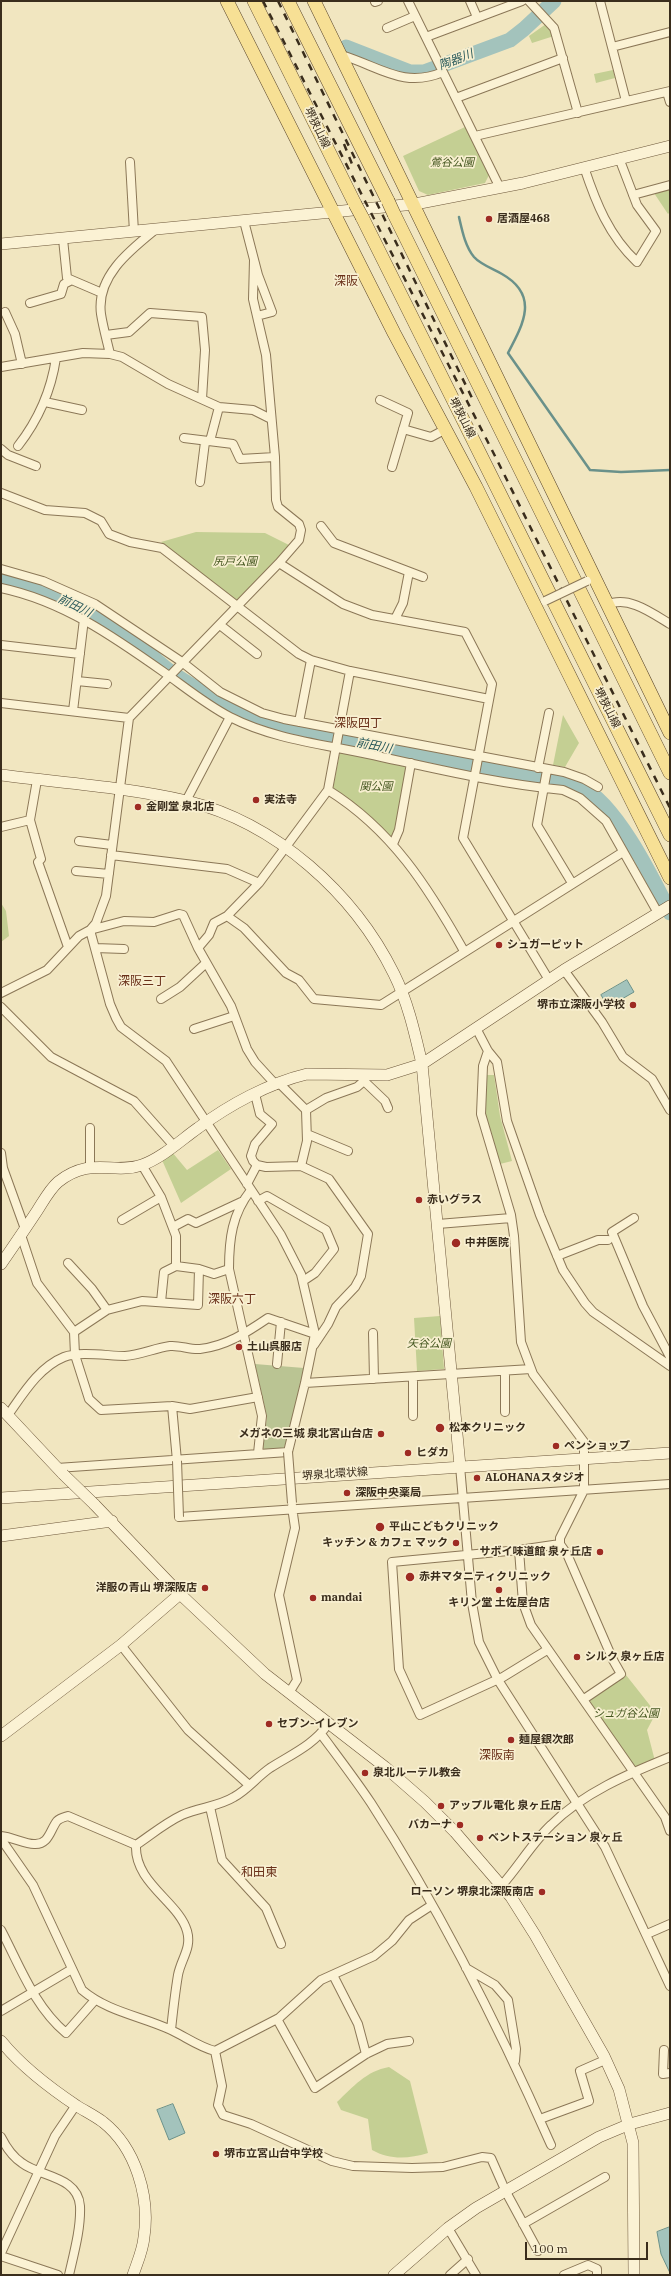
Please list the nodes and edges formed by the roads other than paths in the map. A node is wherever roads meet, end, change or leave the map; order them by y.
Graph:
1 (228, 1) edge
2 (254, 1) edge
3 (288, 1) edge
4 (314, 1) edge
5 (408, 1) edge
6 (470, 1) edge
7 (522, 1) edge
8 (529, 1) edge
9 (600, 1) edge
10 (415, 16) junction
11 (477, 17) junction
12 (387, 28) dead end
13 (670, 32) edge
14 (426, 37) junction
15 (612, 47) junction
16 (341, 55) junction
17 (563, 58) junction
18 (441, 68) junction
19 (669, 92) edge
20 (456, 98) junction
21 (626, 101) junction
22 (670, 102) edge
23 (578, 113) junction
24 (475, 136) junction
25 (670, 146) edge
26 (619, 158) junction
27 (130, 162) dead end
28 (584, 167) junction
29 (670, 185) edge
30 (500, 188) junction
31 (633, 195) junction
32 (415, 204) junction
33 (333, 212) junction
34 (244, 221) junction
35 (155, 230) junction
36 (134, 232) junction
37 (63, 239) junction
38 (1, 244) edge
39 (254, 260) junction
40 (70, 281) junction
41 (102, 293) junction
42 (30, 303) dead end
43 (5, 312) dead end
44 (257, 316) junction
45 (106, 335) junction
46 (110, 354) junction
47 (56, 358) junction
48 (22, 364) junction
49 (1, 367) edge
50 (202, 399) junction
51 (380, 400) dead end
52 (45, 402) junction
53 (219, 407) junction
54 (82, 410) dead end
55 (271, 419) junction
56 (403, 429) junction
57 (446, 429) junction
58 (184, 438) dead end
59 (208, 441) junction
60 (18, 446) dead end
61 (1, 449) edge
62 (275, 457) junction
63 (36, 466) dead end
64 (392, 467) dead end
65 (200, 482) dead end
66 (1, 493) edge
67 (321, 526) dead end
68 (279, 563) junction
69 (1, 569) edge
70 (410, 572) junction
71 (423, 577) dead end
72 (590, 579) junction
73 (1, 588) edge
74 (540, 603) junction
75 (607, 605) junction
76 (238, 607) junction
77 (84, 619) junction
78 (395, 619) junction
79 (670, 624) edge
80 (220, 625) junction
81 (1, 645) edge
82 (80, 654) junction
83 (257, 654) dead end
84 (311, 660) junction
85 (182, 662) junction
86 (350, 671) junction
87 (169, 676) junction
88 (77, 681) junction
89 (107, 684) dead end
90 (489, 699) junction
91 (1, 703) edge
92 (73, 712) junction
93 (549, 713) dead end
94 (230, 717) junction
95 (129, 718) junction
96 (299, 722) junction
97 (339, 728) junction
98 (670, 733) edge
99 (336, 747) junction
100 (478, 757) junction
101 (411, 763) junction
102 (538, 768) junction
103 (547, 770) junction
104 (670, 773) edge
105 (1, 775) edge
106 (475, 775) junction
107 (37, 780) junction
108 (598, 787) dead end
109 (544, 788) junction
110 (119, 790) junction
111 (328, 790) junction
112 (186, 801) junction
113 (30, 820) junction
114 (1, 827) edge
115 (670, 835) edge
116 (79, 841) dead end
117 (393, 844) junction
118 (112, 845) junction
119 (285, 847) junction
120 (623, 852) junction
121 (111, 855) junction
122 (76, 871) dead end
123 (109, 874) junction
124 (670, 878) edge
125 (259, 883) junction
126 (572, 884) junction
127 (670, 906) edge
128 (659, 913) junction
129 (227, 916) junction
130 (514, 921) junction
131 (90, 930) junction
132 (68, 947) junction
133 (95, 948) junction
134 (198, 948) junction
135 (124, 949) dead end
136 (464, 951) junction
137 (206, 963) junction
138 (564, 970) junction
139 (549, 980) junction
140 (401, 991) junction
141 (1, 993) edge
142 (161, 999) dead end
143 (1, 1007) edge
144 (234, 1016) junction
145 (476, 1028) junction
146 (194, 1029) dead end
147 (488, 1051) junction
148 (422, 1064) junction
149 (364, 1078) junction
150 (278, 1084) junction
151 (255, 1094) junction
152 (388, 1108) dead end
153 (306, 1110) junction
154 (670, 1110) edge
155 (206, 1121) junction
156 (90, 1128) dead end
157 (307, 1134) junction
158 (173, 1145) junction
159 (348, 1151) dead end
160 (1, 1153) edge
161 (142, 1165) junction
162 (257, 1165) junction
163 (301, 1166) junction
164 (90, 1167) junction
165 (4, 1181) edge
166 (249, 1187) junction
167 (161, 1197) junction
168 (258, 1201) junction
169 (241, 1202) junction
170 (511, 1218) junction
171 (634, 1218) dead end
172 (122, 1220) dead end
173 (438, 1224) junction
174 (173, 1227) junction
175 (23, 1232) junction
176 (608, 1240) dead end
177 (557, 1256) junction
178 (68, 1263) dead end
179 (1, 1264) edge
180 (176, 1266) junction
181 (199, 1269) junction
182 (229, 1269) junction
183 (303, 1281) junction
184 (161, 1302) junction
185 (107, 1310) junction
186 (281, 1322) junction
187 (74, 1332) junction
188 (373, 1333) dead end
189 (244, 1334) junction
190 (315, 1334) junction
191 (312, 1347) junction
192 (75, 1355) junction
193 (670, 1357) edge
194 (277, 1364) dead end
195 (670, 1366) edge
196 (532, 1369) junction
197 (504, 1371) junction
198 (451, 1375) junction
199 (413, 1377) junction
200 (374, 1379) junction
201 (306, 1383) junction
202 (258, 1398) junction
203 (172, 1406) junction
204 (4, 1411) edge
205 (505, 1412) dead end
206 (413, 1416) dead end
207 (288, 1452) junction
208 (258, 1453) junction
209 (670, 1453) edge
210 (584, 1458) junction
211 (177, 1460) junction
212 (460, 1466) junction
213 (60, 1471) junction
214 (670, 1484) edge
215 (584, 1490) junction
216 (1, 1498) edge
217 (464, 1498) junction
218 (292, 1507) junction
219 (112, 1521) junction
220 (1, 1536) edge
221 (560, 1544) junction
222 (519, 1550) junction
223 (469, 1554) junction
224 (180, 1594) junction
225 (121, 1645) junction
226 (547, 1650) junction
227 (498, 1680) junction
228 (289, 1693) junction
229 (584, 1700) junction
230 (328, 1724) junction
231 (321, 1734) junction
232 (1, 1736) edge
233 (670, 1757) edge
234 (633, 1772) junction
235 (249, 1785) junction
236 (578, 1802) junction
237 (210, 1807) junction
238 (667, 1816) edge
239 (670, 1830) edge
240 (1, 1836) edge
241 (1, 1839) edge
242 (136, 1845) junction
243 (502, 1885) junction
244 (432, 1905) junction
245 (670, 1924) edge
246 (1, 1930) edge
247 (647, 1934) junction
248 (281, 1944) dead end
249 (466, 1968) junction
250 (72, 1969) junction
251 (333, 1975) junction
252 (670, 1986) edge
253 (33, 1993) junction
254 (95, 2000) junction
255 (1, 2011) edge
256 (277, 2019) junction
257 (171, 2030) junction
258 (1, 2041) edge
259 (409, 2041) dead end
260 (664, 2050) dead end
261 (215, 2051) junction
262 (366, 2054) junction
263 (605, 2060) junction
264 (515, 2062) junction
265 (670, 2074) edge
266 (76, 2105) junction
267 (670, 2113) edge
268 (540, 2119) junction
269 (630, 2124) junction
270 (1, 2137) edge
271 (551, 2145) dead end
272 (38, 2170) junction
273 (605, 2177) dead end
274 (506, 2192) junction
275 (523, 2224) junction
276 (448, 2228) junction
277 (538, 2251) dead end
278 (1, 2253) edge
279 (1, 2256) edge
280 (468, 2259) junction
281 (58, 2275) edge
282 (69, 2275) edge
283 (133, 2275) edge
284 (394, 2275) edge
285 (450, 2275) edge
286 (476, 2275) edge
287 (564, 2275) edge
288 (597, 2275) edge
289 (634, 2275) edge

1 - 33 main road
2 - 115 main road, 堺狭山線, bridge
3 - 104 main road, bridge
4 - 16 main road
5 - 10 street
6 - 11 street
7 - 11 street
8 - 17 street
9 - 15 street
10 - 12 street
10 - 14 street
11 - 14 street
13 - 15 street
14 - 18 street
15 - 21 street
16 - 18 street
16 - 32 main road
17 - 20 street
17 - 23 street
18 - 20 street
19 - 21 street
19 - 22 street
20 - 24 street
21 - 23 street
23 - 24 street
24 - 30 street
25 - 26 street
26 - 28 street
26 - 31 street
27 - 36 street
28 - 30 street
28 - 31 street
29 - 31 street
30 - 32 street
32 - 33 street
32 - 72 main road
33 - 34 street
33 - 57 main road
34 - 35 street
34 - 39 street
35 - 36 street
35 - 41 street
36 - 37 street
37 - 38 street
37 - 40 street
39 - 44 street
39 - 44 street
40 - 41 street
40 - 42 street
41 - 45 street
43 - 48 street
44 - 55 street
45 - 46 street
45 - 50 street
46 - 47 street
46 - 50 street
47 - 48 street
47 - 52 street
48 - 49 street
50 - 53 street
51 - 56 street
52 - 54 street
52 - 60 street
53 - 55 street
53 - 59 street
55 - 62 street
56 - 57 street
56 - 64 street
57 - 74 main road
58 - 59 street
59 - 62 street
59 - 65 street
61 - 63 street
62 - 68 street
66 - 76 street
67 - 70 street
68 - 76 street
68 - 78 street
69 - 85 street
70 - 71 street
70 - 78 street
72 - 74 street, bridge
72 - 75 main road
73 - 77 street
74 - 124 main road
75 - 79 street
75 - 98 main road
76 - 80 street
76 - 84 street
77 - 82 street
77 - 87 street
78 - 90 street
80 - 83 street
80 - 85 street
81 - 82 street
82 - 88 street
84 - 86 street
84 - 96 street
85 - 87 street
85 - 96 street
86 - 90 street
86 - 97 street
87 - 94 street
87 - 95 street
88 - 89 street
88 - 92 street
90 - 100 street
91 - 92 street
92 - 95 street
93 - 102 street
94 - 99 street
94 - 112 street
95 - 110 street
96 - 97 street
97 - 99 street
97 - 100 street
99 - 101 street
99 - 111 street
100 - 102 street
100 - 106 street
101 - 106 street
101 - 117 street
102 - 103 street
103 - 108 street
103 - 109 street
105 - 107 street
106 - 109 street
106 - 130 street
107 - 110 street
107 - 113 street
109 - 120 street
109 - 126 street
110 - 112 street
110 - 118 street
111 - 117 street
111 - 119 street
112 - 119 street
113 - 114 street
113 - 132 street
116 - 118 street
117 - 136 street
118 - 121 street
119 - 125 street
119 - 140 street
120 - 126 street
120 - 128 street
121 - 123 street
121 - 125 street
122 - 123 street
123 - 131 street
125 - 129 street
126 - 130 street
127 - 128 street
128 - 138 street
129 - 134 street
129 - 140 street
130 - 136 street
130 - 139 street
131 - 132 street
131 - 133 street
131 - 134 street
132 - 141 street
133 - 135 street
133 - 155 street
134 - 137 street
136 - 140 street
137 - 142 street
137 - 144 street
138 - 139 street
138 - 154 street
139 - 145 street
140 - 148 street
143 - 158 street
144 - 146 street
144 - 150 street
145 - 147 street
145 - 148 street
147 - 170 street
147 - 177 street
148 - 149 street
148 - 173 street
149 - 150 street
149 - 152 street
149 - 153 street
150 - 151 street
150 - 153 street
151 - 155 street
151 - 162 street
153 - 157 street
155 - 158 street
155 - 166 street
156 - 164 street
157 - 159 street
157 - 163 street
158 - 161 street
160 - 165 street
161 - 164 street
161 - 167 street
162 - 163 street
162 - 166 street
163 - 191 street
164 - 175 street
165 - 175 street
166 - 168 street
166 - 169 street
167 - 172 street
167 - 174 street
168 - 183 street
168 - 183 street
169 - 174 street
169 - 182 street
170 - 173 street
170 - 196 street
171 - 193 street
173 - 198 street
174 - 180 street
175 - 179 street
175 - 187 street
176 - 177 street
177 - 195 street
178 - 185 street
180 - 181 street
180 - 184 street
181 - 182 street
181 - 184 street
182 - 189 street
183 - 190 street
184 - 185 street
185 - 187 street
186 - 189 street
186 - 190 street
186 - 194 street
187 - 192 street
188 - 200 street
189 - 192 street
189 - 202 street
190 - 191 street
191 - 201 street
192 - 203 street
192 - 204 street
196 - 197 street
196 - 210 street
197 - 198 street
197 - 205 street
198 - 199 street
198 - 212 street
199 - 200 street
199 - 206 street
200 - 201 street
201 - 207 street
202 - 203 street
202 - 208 street
203 - 211 street
204 - 213 street
207 - 208 street
207 - 218 street, bridge
208 - 211 street
209 - 210 street, 堺泉北環状線
210 - 212 street, 堺泉北環状線
210 - 215 street
211 - 213 street
211 - 218 street, bridge
212 - 216 street, 堺泉北環状線
212 - 217 street
213 - 219 street, bridge
214 - 215 street
215 - 217 street
215 - 221 street
217 - 218 street
217 - 223 street
218 - 228 street
219 - 220 street
219 - 224 street
221 - 222 street
221 - 229 street
222 - 223 street
222 - 226 street
223 - 227 street
223 - 227 street
224 - 225 street
224 - 228 street
225 - 232 street
225 - 235 street
226 - 227 street
226 - 229 street
227 - 236 street
228 - 230 street
229 - 234 street
230 - 231 street
230 - 243 street
231 - 235 street
231 - 244 street
233 - 234 street
234 - 236 street
234 - 238 street
235 - 237 street
236 - 243 street
236 - 247 street
237 - 242 street
237 - 248 street
238 - 239 street
240 - 242 street
241 - 250 street
242 - 257 street
243 - 263 street
244 - 249 street
244 - 251 street
245 - 247 street
246 - 253 street
247 - 252 street
249 - 264 street
249 - 264 street
250 - 253 street
250 - 254 street
251 - 256 street
251 - 262 street
253 - 254 street
253 - 255 street
254 - 257 street
256 - 261 street
256 - 262 street
257 - 261 street
258 - 266 street
259 - 262 street
260 - 265 street
261 - 274 street
263 - 268 street
263 - 269 street
264 - 268 street
266 - 272 street
266 - 283 street
267 - 269 street
268 - 271 street
269 - 274 street
269 - 289 street
270 - 272 street
272 - 278 street
272 - 282 street
273 - 275 street
274 - 275 street
274 - 276 street
275 - 277 street
276 - 280 street
276 - 284 street
279 - 281 street
280 - 285 street
280 - 286 street
287 - 288 street

